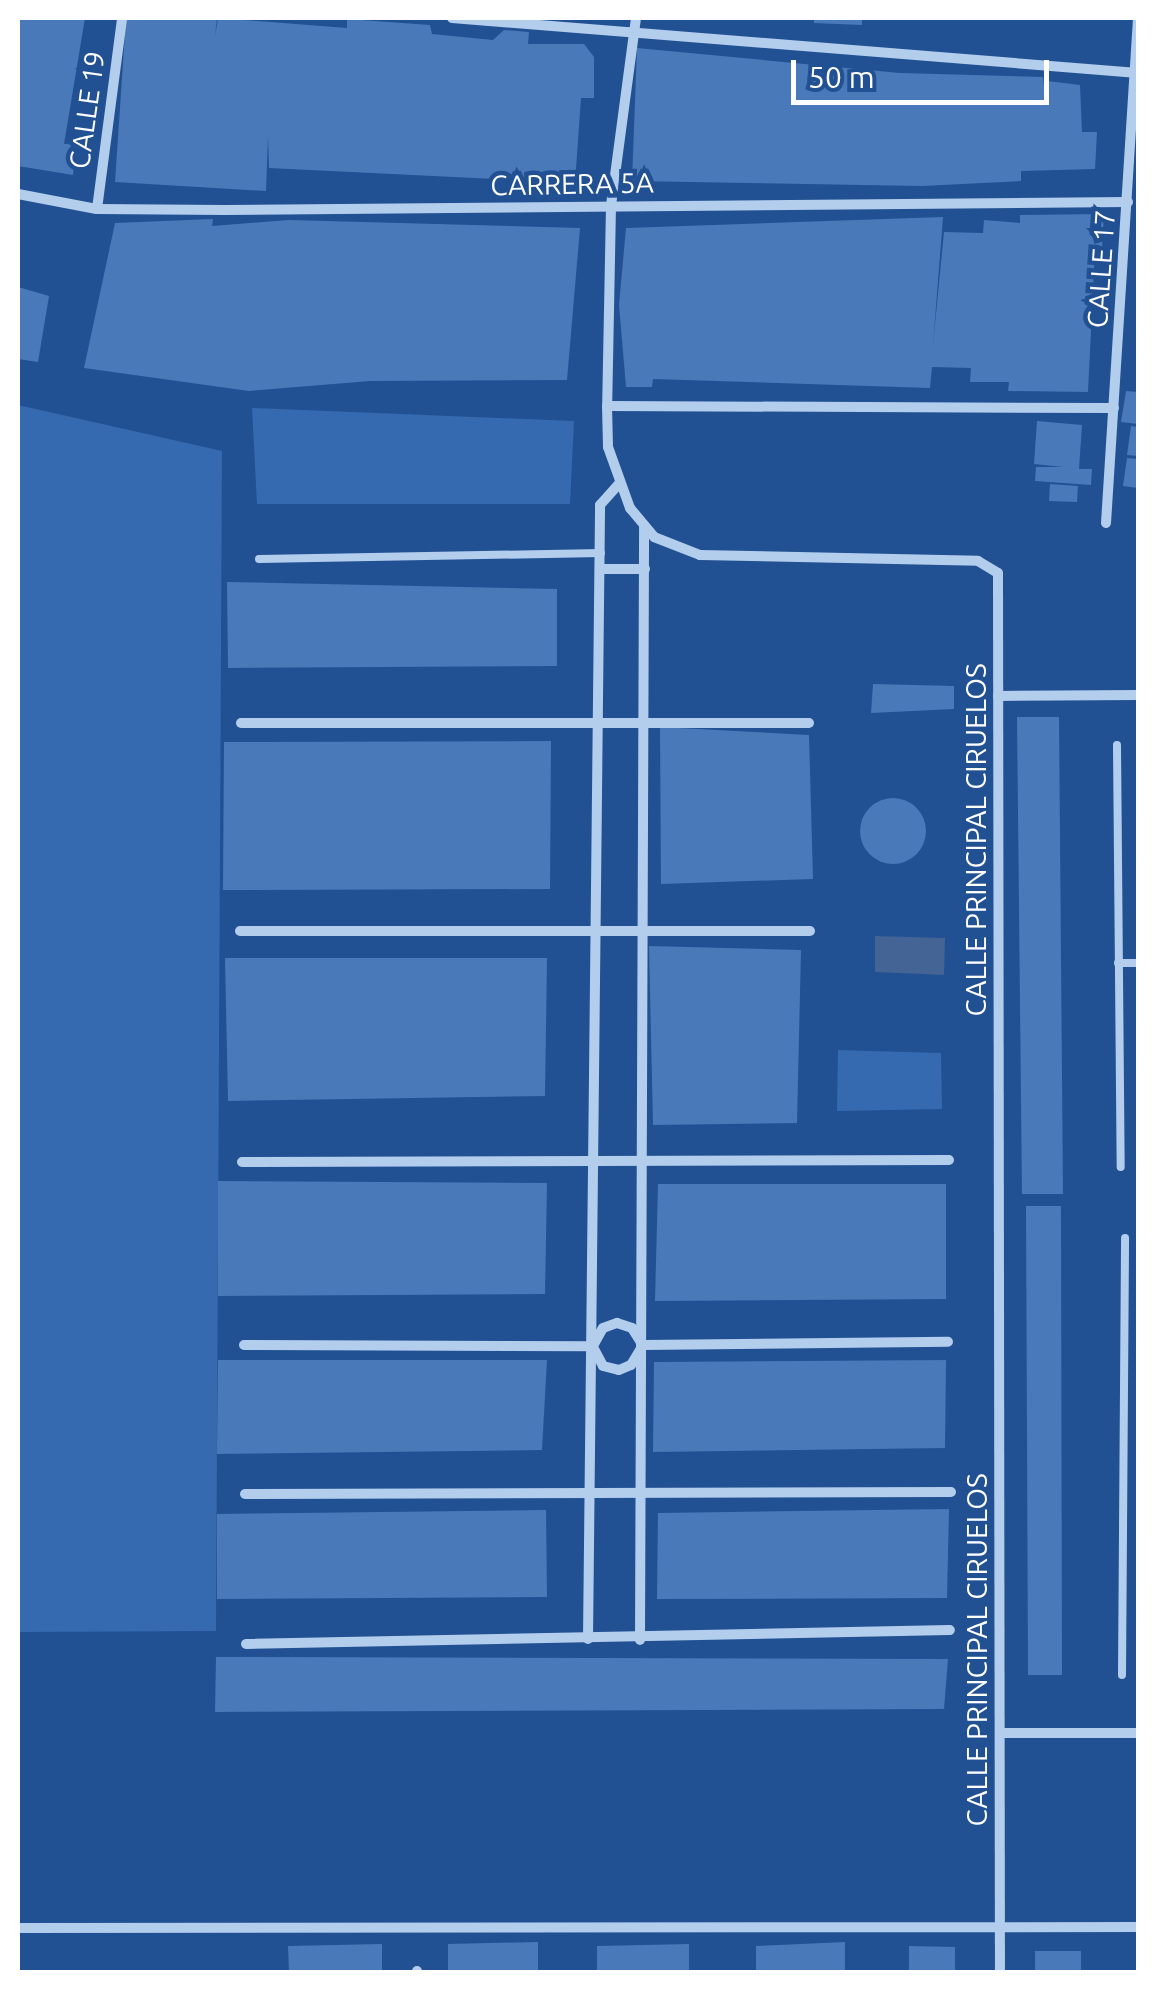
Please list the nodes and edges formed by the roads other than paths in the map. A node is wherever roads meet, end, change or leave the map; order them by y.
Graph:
1 (122, 18) edge
2 (452, 18) edge
3 (636, 18) edge
4 (1138, 18) edge
5 (634, 36) junction
6 (1137, 73) edge
7 (18, 194) edge
8 (1128, 202) junction
9 (610, 206) junction
10 (97, 209) junction
11 (607, 406) junction
12 (1114, 408) junction
13 (620, 483) junction
14 (1106, 523) dead end
15 (644, 526) junction
16 (601, 554) junction
17 (259, 559) dead end
18 (602, 569) junction
19 (645, 569) junction
20 (1138, 694) edge
21 (998, 696) junction
22 (241, 722) dead end
23 (600, 722) junction
24 (646, 722) junction
25 (809, 723) dead end
26 (1116, 745) dead end
27 (240, 931) dead end
28 (600, 931) junction
29 (643, 931) junction
30 (810, 931) dead end
31 (1138, 962) edge
32 (1118, 963) junction
33 (949, 1160) dead end
34 (242, 1162) dead end
35 (597, 1164) junction
36 (642, 1164) junction
37 (1120, 1167) dead end
38 (1124, 1238) dead end
39 (948, 1342) dead end
40 (643, 1344) junction
41 (244, 1345) dead end
42 (592, 1346) junction
43 (1123, 1446) junction
44 (1138, 1446) edge
45 (951, 1492) dead end
46 (592, 1493) junction
47 (640, 1493) junction
48 (245, 1494) dead end
49 (950, 1630) dead end
50 (588, 1639) junction
51 (640, 1640) junction
52 (246, 1644) dead end
53 (1122, 1676) dead end
54 (1000, 1733) junction
55 (1138, 1733) edge
56 (1138, 1927) edge
57 (18, 1928) edge
58 (1000, 1928) junction
59 (1000, 1972) edge

1 - 10 street, CALLE 19
2 - 5 street
3 - 5 street, CALLE PRINCIPAL CIRUELOS
4 - 6 street, CALLE 17
5 - 6 street
5 - 9 street, CALLE PRINCIPAL CIRUELOS
6 - 8 street, CALLE 17
7 - 10 street, CARRERA 5A
8 - 9 street, CARRERA 5A
8 - 12 street, CALLE 17
9 - 10 street, CARRERA 5A
9 - 11 street, CALLE PRINCIPAL CIRUELOS
11 - 12 street
11 - 13 street, CALLE PRINCIPAL CIRUELOS
12 - 14 street, CALLE 17
13 - 15 street, CALLE PRINCIPAL CIRUELOS
13 - 16 street
15 - 19 street
15 - 21 street, CALLE PRINCIPAL CIRUELOS
16 - 17 lane
16 - 18 street
18 - 19 street
18 - 23 street
19 - 24 street
20 - 21 street
21 - 54 street, CALLE PRINCIPAL CIRUELOS
22 - 23 street
23 - 24 street
23 - 28 street
24 - 25 street
24 - 29 street
26 - 32 lane
27 - 28 street
28 - 29 street
28 - 35 street
29 - 30 street
29 - 36 street
31 - 32 lane
32 - 37 lane
33 - 36 street
34 - 35 street
35 - 36 street
35 - 42 street
36 - 40 street
38 - 43 lane
39 - 40 street
40 - 42 street
40 - 42 street
40 - 47 street
41 - 42 street
42 - 46 street
43 - 44 lane
43 - 53 lane
45 - 47 street
46 - 47 street
46 - 48 street
46 - 50 street
47 - 51 street
49 - 51 street
50 - 51 street
50 - 52 street
54 - 55 street
54 - 58 street, CALLE PRINCIPAL CIRUELOS
56 - 58 street
57 - 58 street
58 - 59 street, CALLE PRINCIPAL CIRUELOS

